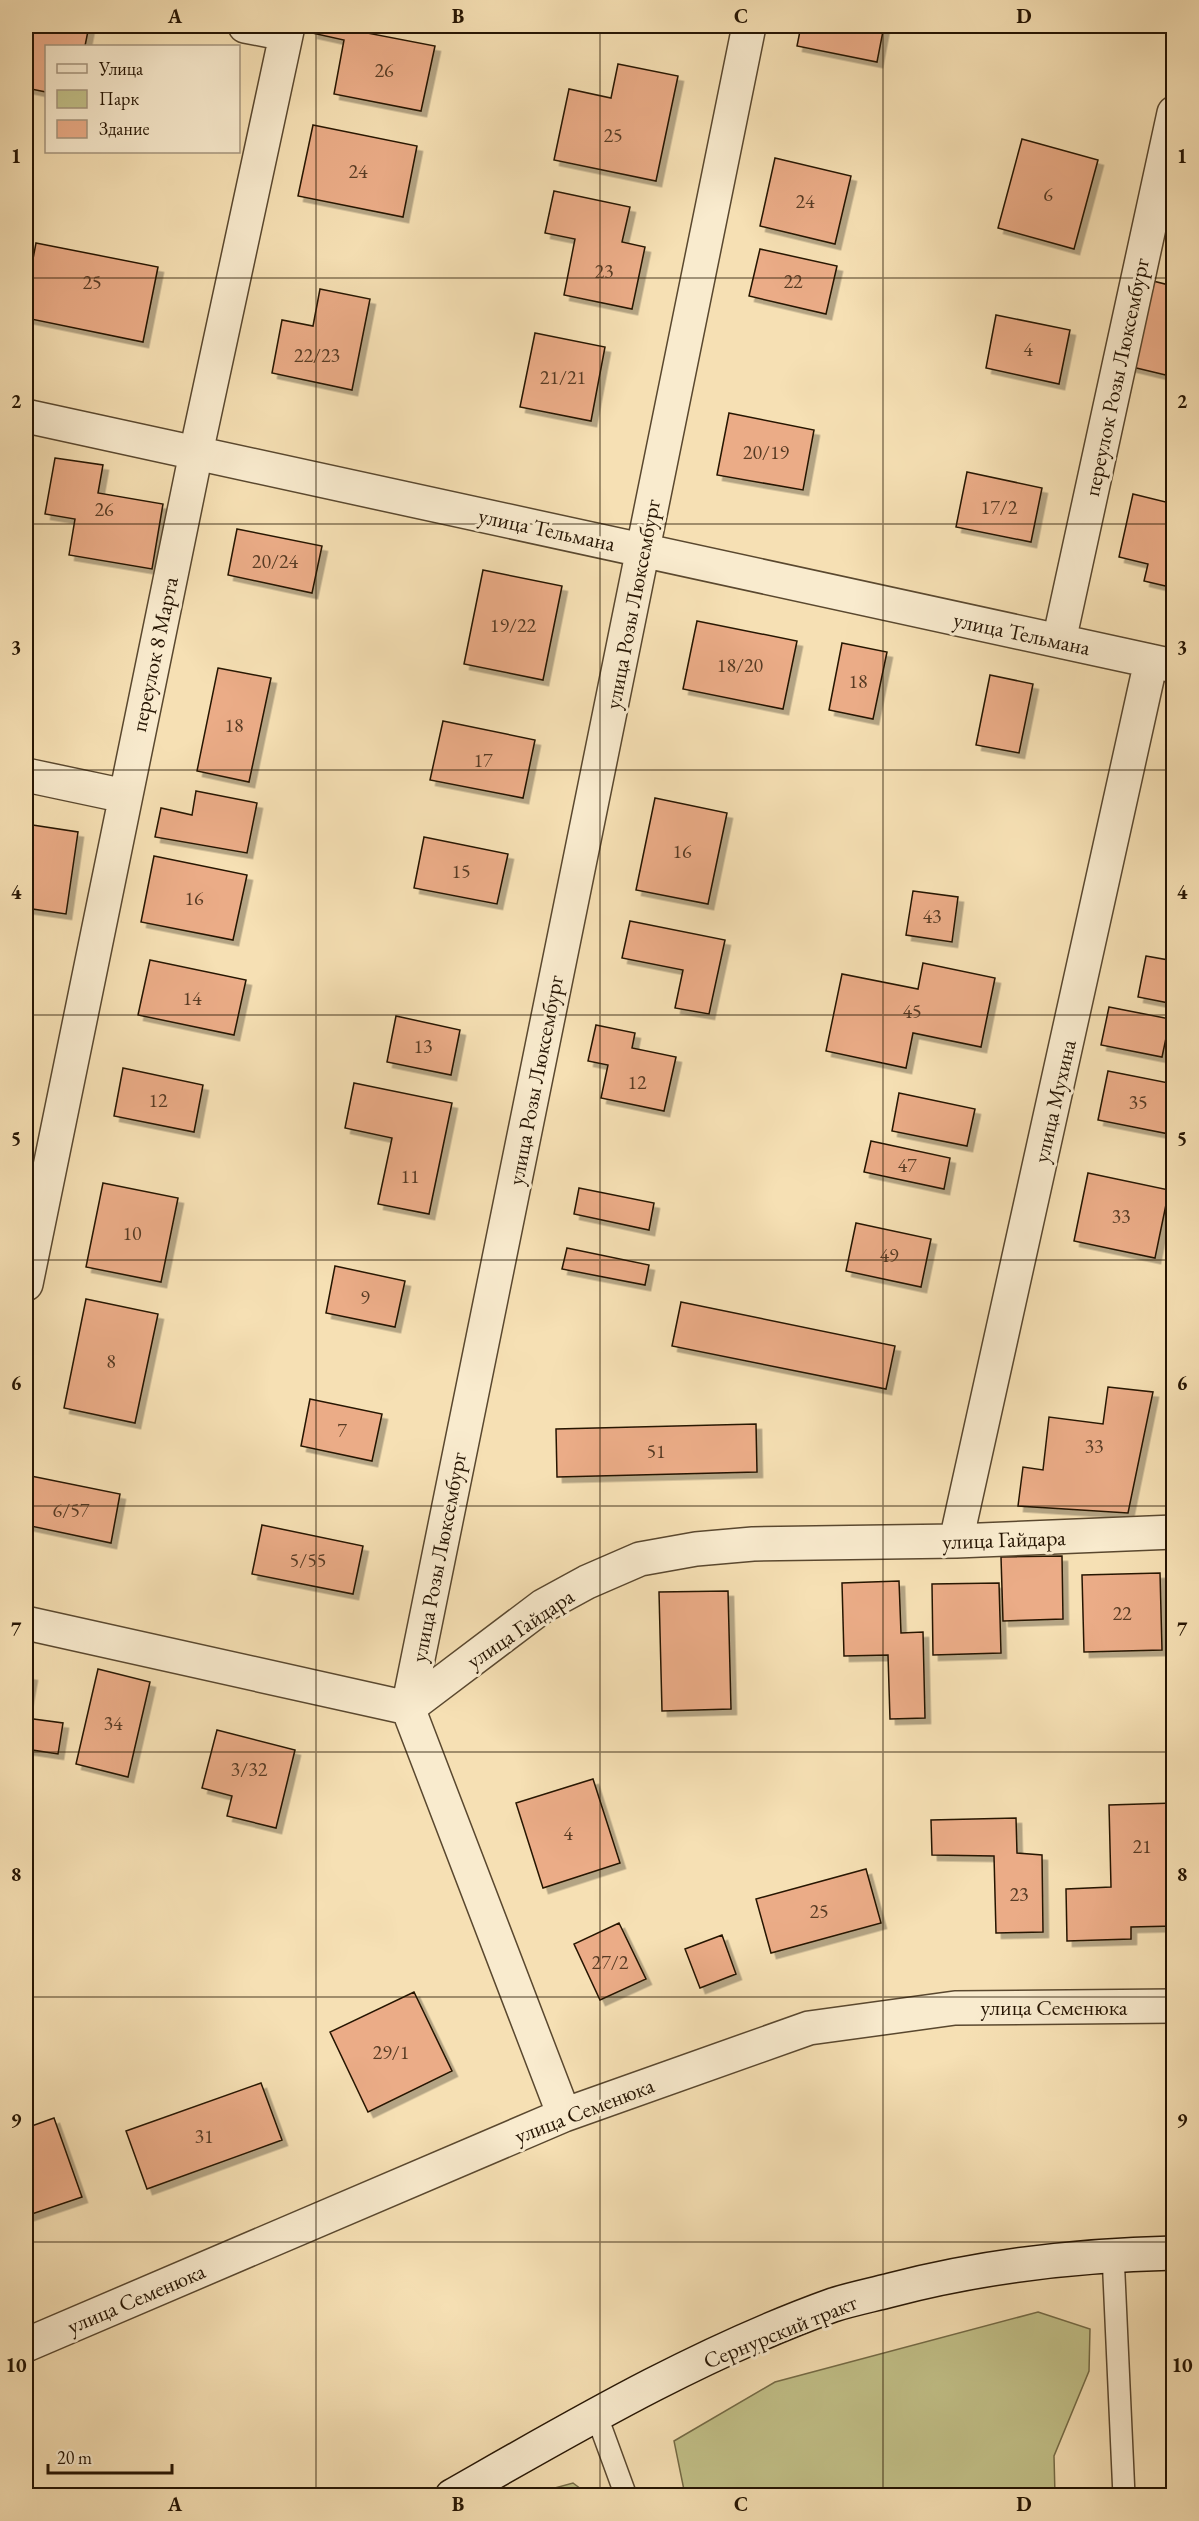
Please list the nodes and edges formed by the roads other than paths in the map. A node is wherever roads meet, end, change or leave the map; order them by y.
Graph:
1 (245, 26) edge
2 (749, 26) edge
3 (287, 30) edge
4 (1173, 113) edge
5 (26, 416) edge
6 (196, 453) junction
7 (643, 550) junction
8 (1059, 641) junction
9 (1162, 663) edge
10 (26, 775) edge
11 (125, 795) junction
12 (37, 1174) edge
13 (26, 1284) edge
14 (1173, 1532) edge
15 (956, 1541) junction
16 (26, 1623) edge
17 (408, 1708) junction
18 (1173, 2006) edge
19 (564, 2115) junction
20 (1173, 2253) edge
21 (1113, 2254) junction
22 (26, 2345) edge
23 (596, 2414) junction
24 (452, 2496) edge
25 (626, 2496) edge
26 (1124, 2496) edge

1 - 3 street
2 - 7 street, улица Розы Люксембург
3 - 6 street, переулок 8 Марта
4 - 8 street, переулок Розы Люксембург
5 - 6 street, улица Тельмана
6 - 7 street, улица Тельмана
6 - 11 street, переулок 8 Марта
7 - 8 street, улица Тельмана
7 - 17 street, улица Розы Люксембург
8 - 9 street, улица Тельмана
9 - 15 street, улица Мухина
10 - 11 street
11 - 12 street, переулок 8 Марта
12 - 13 street, переулок 8 Марта
14 - 15 street, улица Гайдара
15 - 17 street, улица Гайдара
16 - 17 street
17 - 19 street
18 - 19 street, улица Семенюка
19 - 22 street, улица Семенюка
20 - 21 street, Сернурский тракт
21 - 23 street, Сернурский тракт
21 - 26 lane
23 - 24 street, Сернурский тракт
23 - 25 lane

